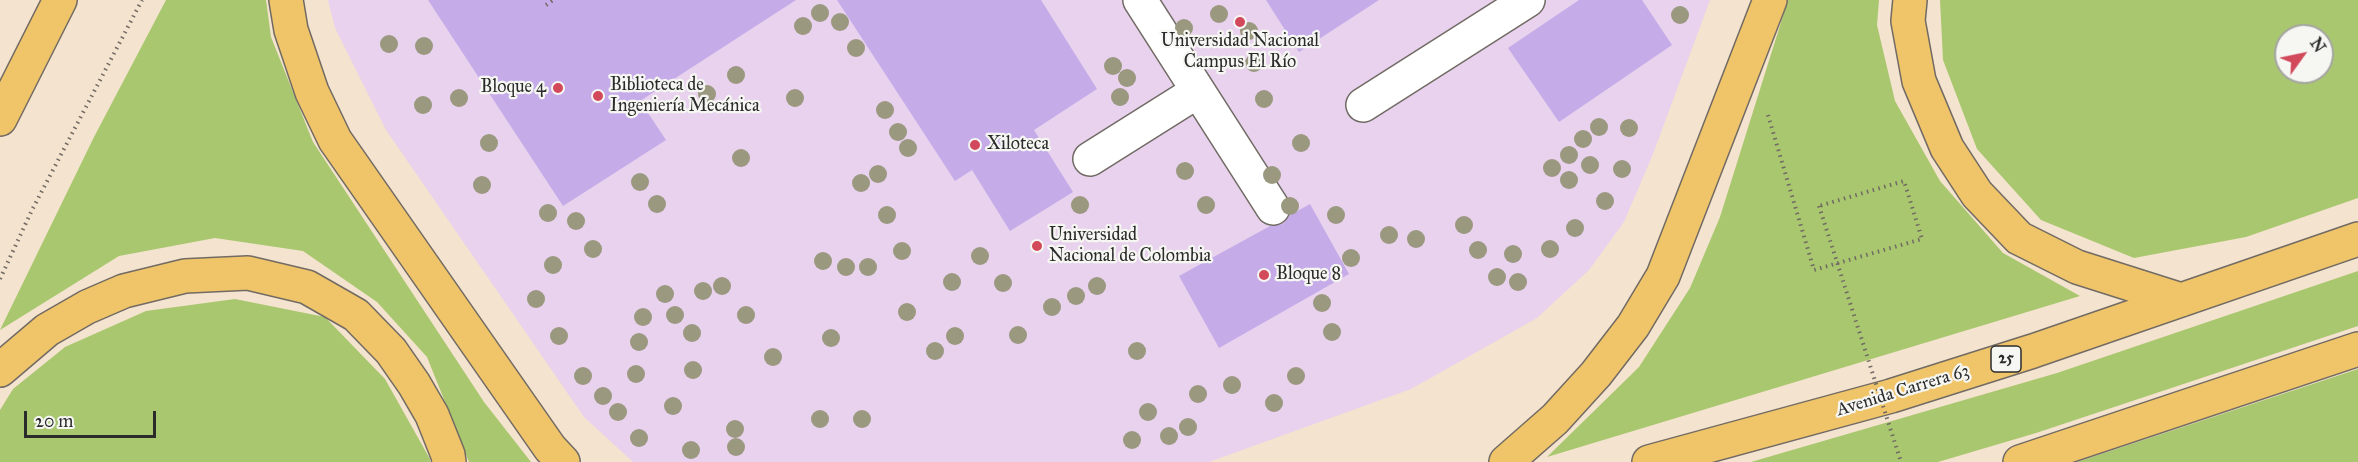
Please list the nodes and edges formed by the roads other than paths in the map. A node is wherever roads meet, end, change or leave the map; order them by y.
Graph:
1 (60, 0) edge
2 (286, 0) edge
3 (1140, 0) edge
4 (1528, 0) edge
5 (1770, 0) edge
6 (1910, 0) edge
7 (1198, 91) junction
8 (1363, 105) dead end
9 (0, 119) edge
10 (1090, 159) dead end
11 (1273, 208) dead end
12 (2358, 239) edge
13 (2181, 300) junction
14 (2358, 349) edge
15 (0, 370) edge
16 (449, 462) edge
17 (563, 462) edge
18 (1506, 462) edge
19 (1649, 462) edge
20 (2020, 462) edge

1 - 9 main road
2 - 17 main road
3 - 7 lane
4 - 8 lane
5 - 18 main road
6 - 13 main road
7 - 10 lane
7 - 11 lane
12 - 13 main road, Avenida Carrera 63 / 25
13 - 19 main road, Avenida Carrera 63 / 25
14 - 20 main road
15 - 16 main road

